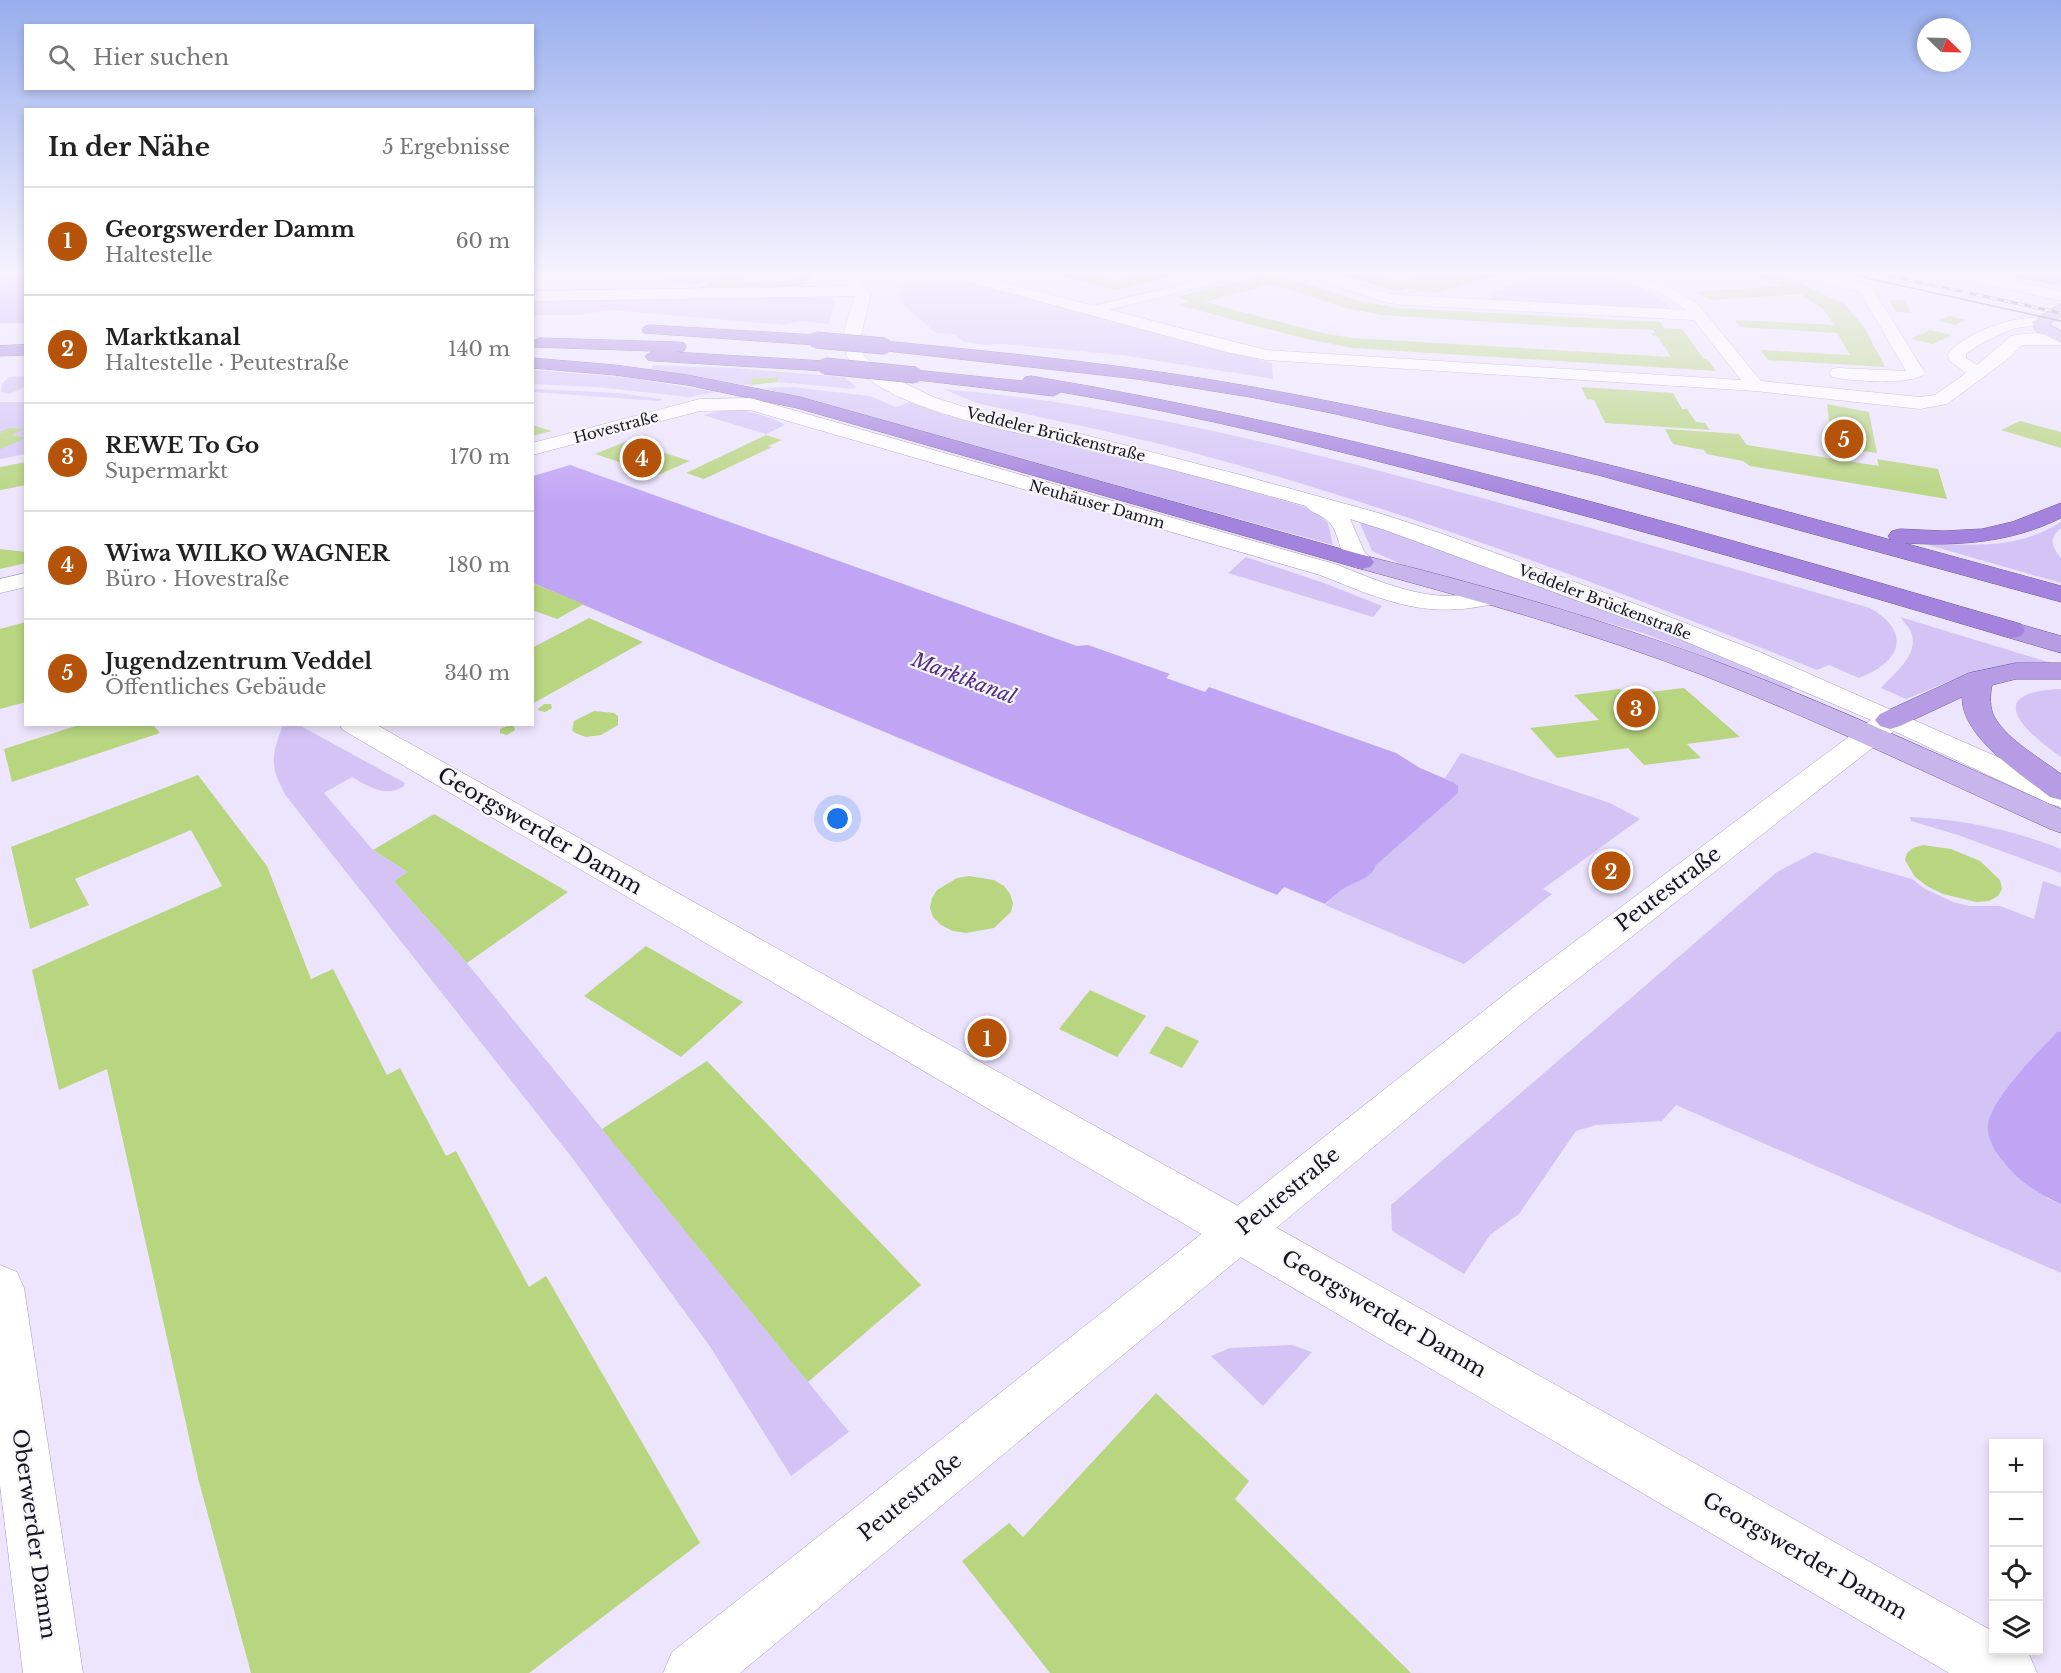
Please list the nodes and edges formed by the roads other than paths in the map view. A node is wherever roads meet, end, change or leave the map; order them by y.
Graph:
1 (719, 349) edge
2 (786, 349) edge
3 (853, 349) edge
4 (859, 349) edge
5 (913, 349) edge
6 (1237, 349) edge
7 (1725, 349) edge
8 (1903, 349) edge
9 (1961, 349) edge
10 (2008, 349) edge
11 (24, 350) edge
12 (0, 351) edge
13 (534, 354) edge
14 (820, 354) junction
15 (0, 363) edge
16 (24, 363) edge
17 (534, 363) edge
18 (1740, 368) junction
19 (1764, 369) dead end
20 (1823, 372) dead end
21 (1976, 372) junction
22 (1755, 386) junction
23 (1103, 395) junction
24 (700, 405) joint
25 (534, 448) edge
26 (1312, 503) junction
27 (2061, 510) edge
28 (1826, 529) junction
29 (1362, 562) junction
30 (24, 580) edge
31 (0, 586) edge
32 (2061, 594) edge
33 (1492, 597) junction
34 (2061, 645) edge
35 (2061, 671) edge
36 (1979, 680) junction
37 (356, 726) edge
38 (1878, 727) junction
39 (2061, 790) edge
40 (2061, 797) edge
41 (2061, 822) edge
42 (1240, 1231) junction
43 (0, 1288) edge
44 (53, 1673) edge
45 (693, 1673) edge
46 (2007, 1673) edge

1 - 14 highway
2 - 14 highway
3 - 26 street, Veddeler Brückenstraße
4 - 14 highway, bridge
5 - 28 highway, bridge
6 - 22 street
7 - 18 street
8 - 20 street
9 - 21 street
10 - 21 street
11 - 12 highway
13 - 14 highway
14 - 23 highway
14 - 23 highway, bridge
15 - 16 highway
17 - 29 highway
18 - 19 street
18 - 22 street
21 - 22 street
23 - 34 highway
24 - 25 street, Hovestraße
24 - 33 street, Neuhäuser Damm
26 - 29 street, Veddeler Brückenstraße
26 - 38 street, Veddeler Brückenstraße
27 - 28 highway
28 - 32 highway
29 - 33 main road, Veddeler Brückenstraße
30 - 31 street
33 - 38 main road, Veddeler Brückenstraße
35 - 36 highway
36 - 38 highway
36 - 39 highway
37 - 42 street, Georgswerder Damm
38 - 40 street
38 - 41 main road
38 - 42 street, Peutestraße
42 - 45 street, Peutestraße
42 - 46 street, Georgswerder Damm
43 - 44 street, Oberwerder Damm

